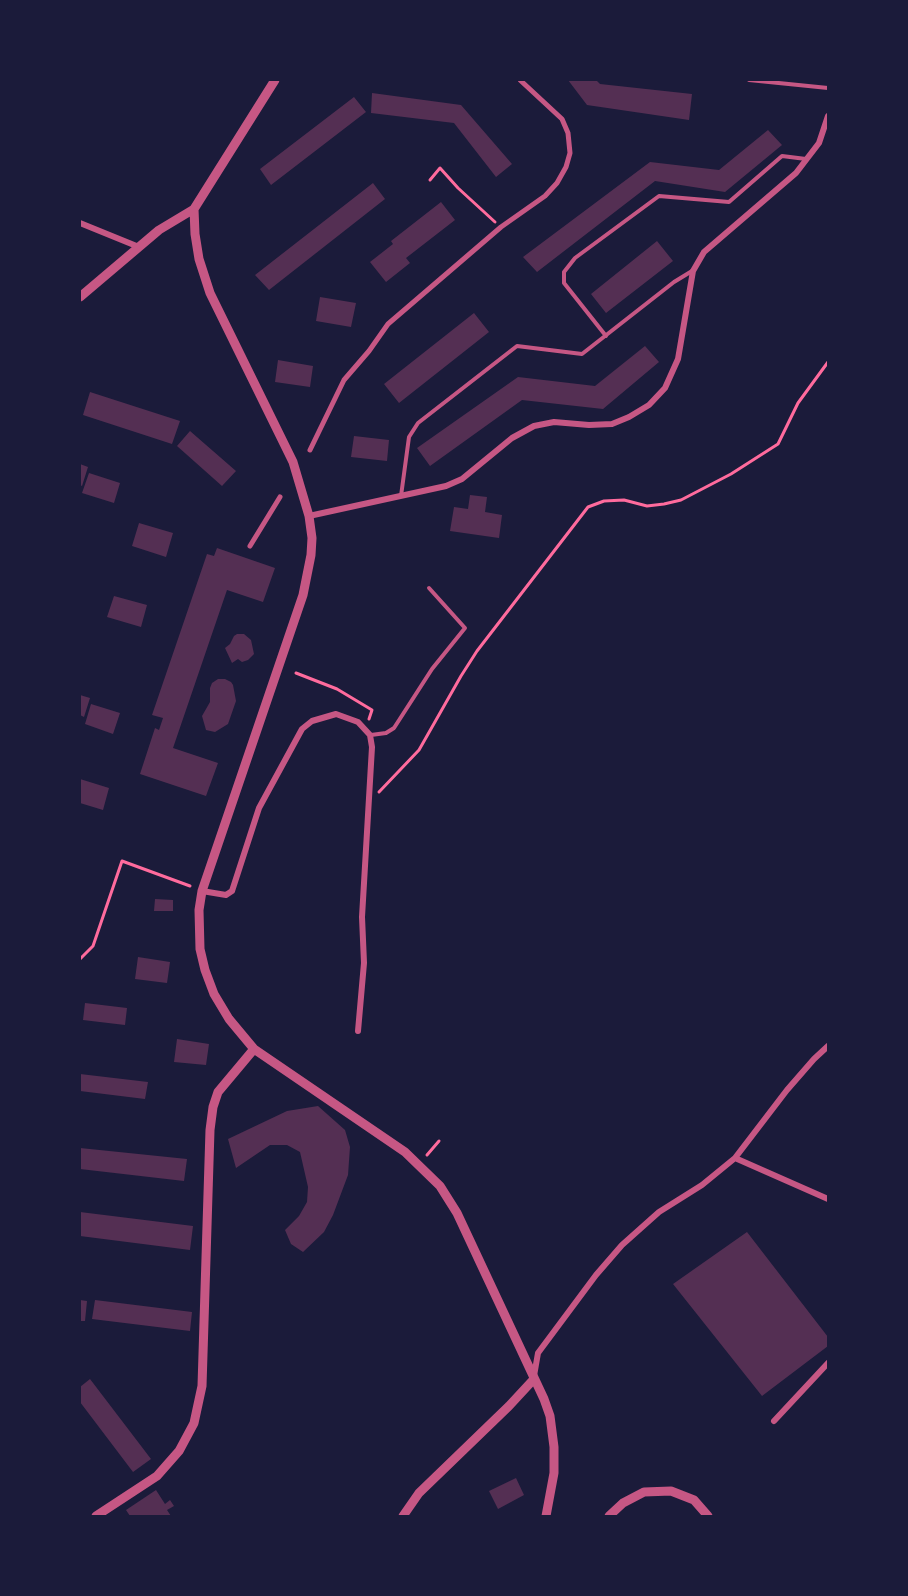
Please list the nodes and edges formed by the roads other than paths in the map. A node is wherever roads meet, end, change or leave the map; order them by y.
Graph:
1 (275, 80) edge
2 (520, 80) edge
3 (749, 80) edge
4 (828, 88) edge
5 (828, 116) edge
6 (808, 159) junction
7 (194, 209) junction
8 (80, 223) edge
9 (139, 247) junction
10 (693, 271) junction
11 (80, 297) edge
12 (606, 336) junction
13 (310, 450) dead end
14 (401, 496) junction
15 (280, 497) dead end
16 (309, 516) junction
17 (250, 546) dead end
18 (429, 588) dead end
19 (370, 735) junction
20 (202, 891) junction
21 (358, 1031) dead end
22 (828, 1046) edge
23 (254, 1049) junction
24 (735, 1158) junction
25 (828, 1199) edge
26 (828, 1363) edge
27 (534, 1379) junction
28 (774, 1421) dead end
29 (96, 1516) edge
30 (403, 1516) edge
31 (546, 1516) edge
32 (609, 1516) edge
33 (708, 1516) edge

1 - 7 street
2 - 13 street
3 - 4 lane
5 - 6 street
6 - 10 street
6 - 12 lane
7 - 9 street
7 - 16 street
8 - 9 street
9 - 11 street
10 - 12 lane
10 - 14 street
12 - 14 lane
14 - 16 street
15 - 17 street
16 - 20 street
18 - 19 lane
19 - 20 street
19 - 21 street
20 - 23 street
22 - 24 street
23 - 27 street
23 - 29 street
24 - 25 street
24 - 27 street
26 - 28 street
27 - 30 street
27 - 31 street
32 - 33 street

